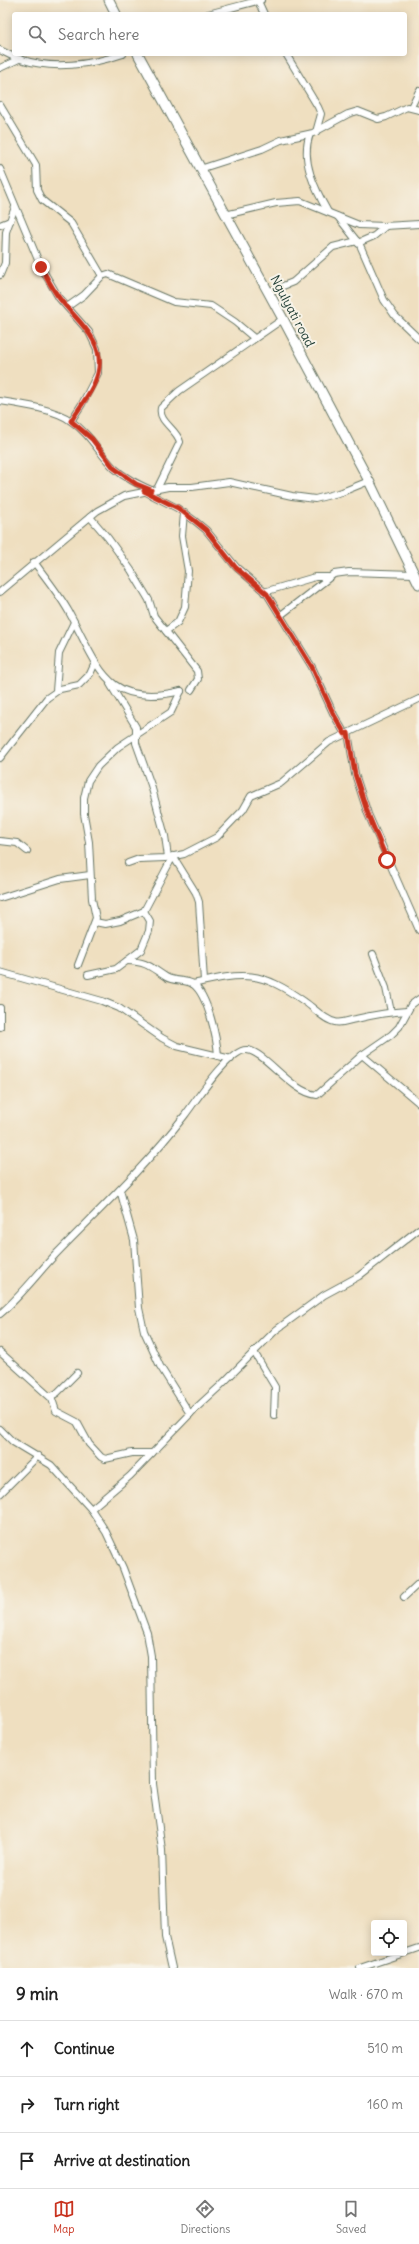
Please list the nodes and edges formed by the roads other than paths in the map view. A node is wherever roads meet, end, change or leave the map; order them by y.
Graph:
1 (109, 0) edge
2 (259, 0) edge
3 (249, 1) edge
4 (115, 12) edge
5 (214, 12) edge
6 (263, 12) edge
7 (0, 50) edge
8 (12, 56) edge
9 (13, 56) edge
10 (116, 56) edge
11 (139, 56) edge
12 (287, 56) edge
13 (19, 59) junction
14 (0, 68) edge
15 (419, 91) edge
16 (0, 105) edge
17 (411, 107) junction
18 (419, 110) edge
19 (313, 133) junction
20 (200, 169) junction
21 (0, 172) edge
22 (15, 207) junction
23 (328, 212) junction
24 (225, 215) junction
25 (336, 216) junction
26 (10, 221) junction
27 (0, 224) edge
28 (419, 224) edge
29 (386, 226) junction
30 (357, 242) junction
31 (0, 275) edge
32 (102, 276) junction
33 (268, 292) junction
34 (66, 307) junction
35 (283, 319) junction
36 (254, 338) junction
37 (419, 339) edge
38 (0, 401) edge
39 (71, 421) junction
40 (368, 481) junction
41 (151, 490) junction
42 (184, 513) junction
43 (90, 517) junction
44 (34, 562) junction
45 (414, 574) junction
46 (329, 577) junction
47 (419, 584) edge
48 (0, 592) edge
49 (264, 592) junction
50 (281, 615) junction
51 (74, 622) junction
52 (166, 631) junction
53 (95, 663) junction
54 (110, 682) junction
55 (191, 690) dead end
56 (56, 691) junction
57 (419, 699) edge
58 (346, 733) junction
59 (136, 735) junction
60 (0, 758) edge
61 (0, 841) edge
62 (27, 851) dead end
63 (171, 857) junction
64 (128, 863) dead end
65 (90, 875) junction
66 (0, 898) edge
67 (144, 911) junction
68 (95, 922) junction
69 (419, 930) edge
70 (372, 954) dead end
71 (127, 961) junction
72 (78, 965) dead end
73 (0, 972) edge
74 (88, 975) dead end
75 (204, 981) junction
76 (193, 984) junction
77 (419, 999) edge
78 (0, 1008) edge
79 (407, 1011) junction
80 (391, 1012) junction
81 (0, 1027) edge
82 (362, 1055) junction
83 (218, 1056) junction
84 (231, 1059) junction
85 (419, 1103) edge
86 (120, 1190) junction
87 (419, 1229) edge
88 (0, 1314) edge
89 (0, 1352) edge
90 (254, 1352) junction
91 (77, 1373) dead end
92 (51, 1396) junction
93 (190, 1414) junction
94 (274, 1414) dead end
95 (0, 1428) edge
96 (152, 1453) junction
97 (38, 1456) junction
98 (0, 1494) edge
99 (91, 1508) junction
100 (419, 1584) edge
101 (404, 1597) dead end
102 (419, 1948) edge
103 (172, 1968) edge
104 (360, 1968) edge

1 - 4 main road
2 - 3 street
2 - 6 street
3 - 5 street
7 - 8 street
9 - 13 street
10 - 13 street
11 - 20 main road, Ngulyati road
12 - 19 street
13 - 14 street
15 - 17 street
16 - 32 street
17 - 18 street
17 - 19 street
19 - 20 street
19 - 23 street
20 - 24 main road, Ngulyati road
21 - 22 street
22 - 26 street
22 - 34 street
23 - 24 street
23 - 25 street
24 - 33 main road, Ngulyati road
25 - 29 street
25 - 30 street
26 - 27 street
26 - 31 street
28 - 29 street
29 - 30 street
30 - 33 street
30 - 37 street
32 - 34 street
32 - 36 street
33 - 35 main road, Ngulyati road
34 - 39 street
35 - 36 street
35 - 40 main road, Ngulyati road
36 - 41 street
38 - 39 street
39 - 41 street
40 - 41 street
40 - 45 main road, Ngulyati road
41 - 42 street
41 - 43 street
42 - 49 street
42 - 52 street
43 - 44 street
43 - 52 street
44 - 48 street
44 - 51 street
45 - 46 street
45 - 47 main road, Ngulyati road
46 - 49 street
46 - 50 street
49 - 50 street
50 - 58 street
51 - 53 street
51 - 56 street
52 - 55 street
53 - 54 street
53 - 56 street
54 - 59 street
54 - 59 street
56 - 60 street
57 - 58 street
58 - 63 street
58 - 69 street
59 - 63 street
59 - 65 street
61 - 62 street
63 - 64 street
63 - 67 street
63 - 75 street
65 - 66 street
65 - 68 street
67 - 68 street
67 - 71 street
68 - 72 street
70 - 80 street
71 - 74 street
71 - 76 street
73 - 83 street
75 - 76 street
75 - 80 street
76 - 83 street
77 - 79 street
78 - 81 street
79 - 80 street
79 - 82 street
82 - 84 street
82 - 85 street
83 - 84 street
84 - 86 street
86 - 88 street
86 - 93 street
87 - 90 street
89 - 92 street
90 - 93 street
90 - 94 street
91 - 92 street
92 - 96 street
93 - 96 street
95 - 97 street
96 - 99 street
97 - 98 street
97 - 99 street
99 - 103 street
100 - 101 street
102 - 104 street

